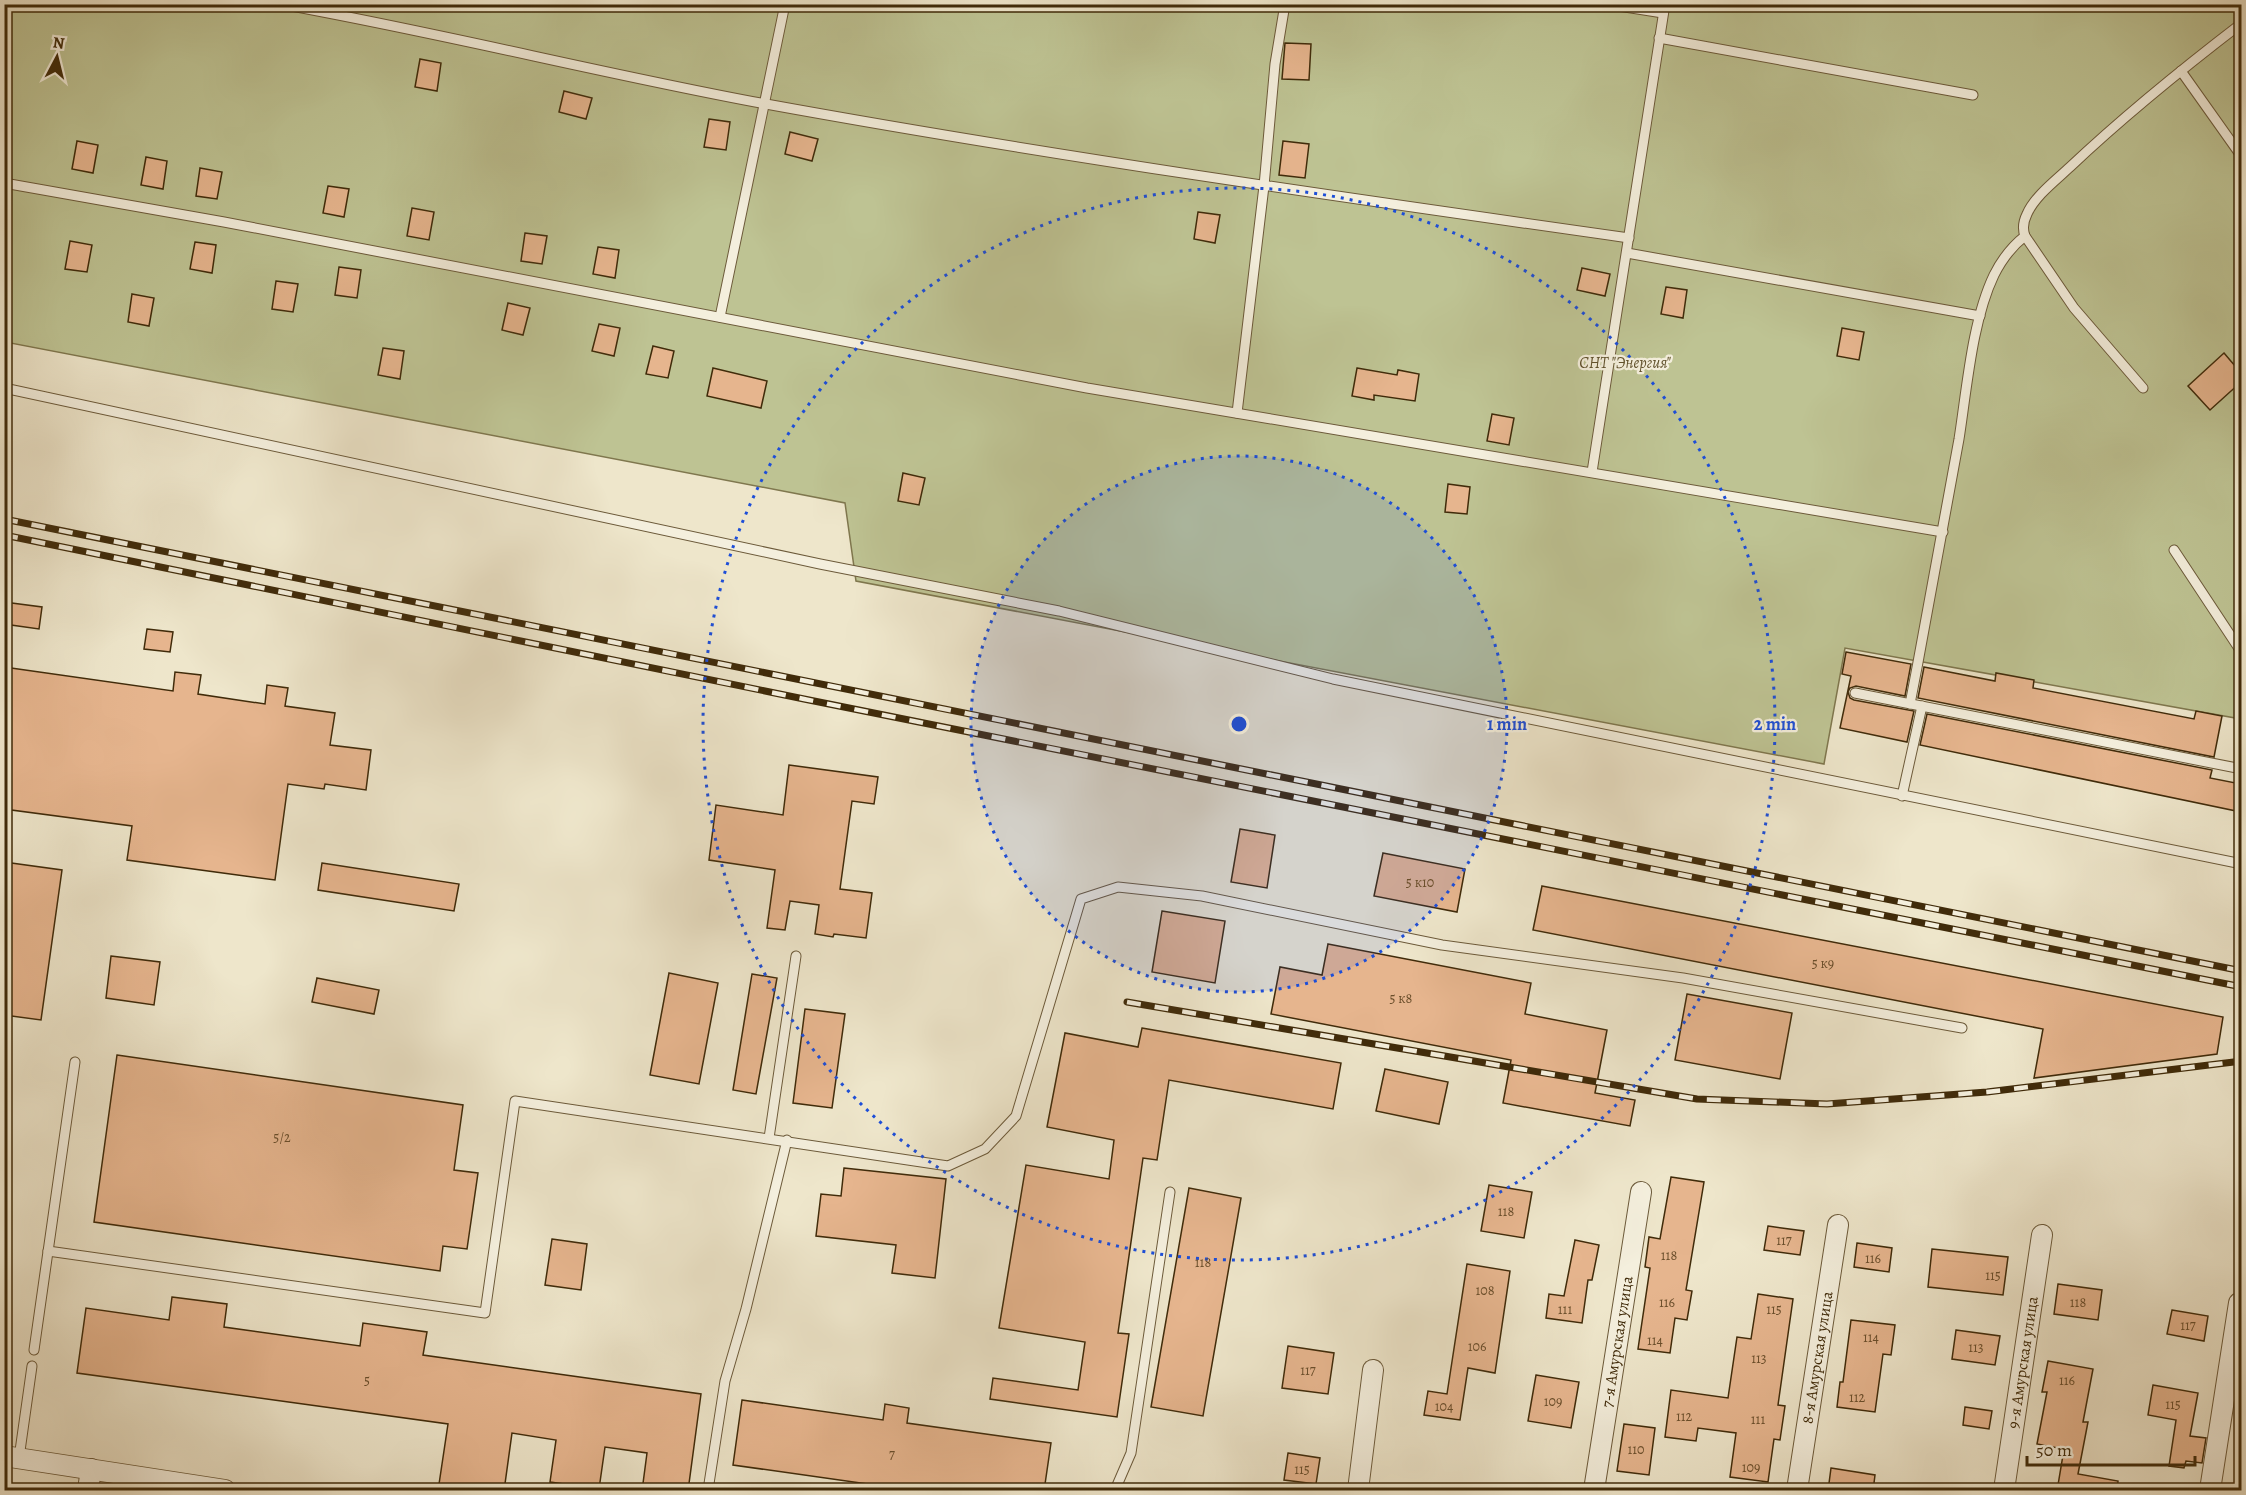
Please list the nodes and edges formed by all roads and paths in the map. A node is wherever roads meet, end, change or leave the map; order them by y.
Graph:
1 (280, 4) edge
2 (784, 4) edge
3 (1286, 4) edge
4 (1606, 4) edge
5 (1664, 9) edge
6 (2241, 24) edge
7 (1659, 38) junction
8 (2181, 70) junction
9 (1974, 95) dead end
10 (763, 103) junction
11 (2241, 156) edge
12 (4, 183) edge
13 (1264, 186) junction
14 (2025, 236) junction
15 (1629, 238) junction
16 (1627, 253) junction
17 (1980, 316) junction
18 (720, 317) junction
19 (4, 388) edge
20 (2143, 388) dead end
21 (1237, 413) junction
22 (1592, 471) junction
23 (1943, 532) junction
24 (2174, 550) dead end
25 (2241, 654) edge
26 (1855, 693) dead end
27 (1910, 704) junction
28 (1922, 706) junction
29 (2241, 769) edge
30 (1902, 796) junction
31 (2241, 864) edge
32 (796, 956) dead end
33 (1962, 1028) dead end
34 (75, 1062) dead end
35 (769, 1138) junction
36 (787, 1140) junction
37 (1170, 1192) dead end
38 (1641, 1192) dead end
39 (1838, 1225) dead end
40 (2042, 1235) dead end
41 (48, 1251) junction
42 (2239, 1304) dead end
43 (34, 1350) dead end
44 (32, 1366) dead end
45 (1373, 1370) dead end
46 (12, 1457) edge
47 (91, 1469) junction
48 (88, 1491) edge
49 (225, 1491) edge
50 (708, 1491) edge
51 (1115, 1491) edge
52 (1358, 1491) edge
53 (1594, 1491) edge
54 (1797, 1491) edge
55 (2004, 1491) edge
56 (2210, 1491) edge

1 - 10 lane
2 - 10 lane
3 - 13 lane
4 - 5 lane
5 - 7 lane
6 - 8 lane
7 - 9 lane
7 - 15 lane
8 - 11 lane
8 - 14 lane
10 - 13 lane
10 - 18 lane
12 - 18 lane
13 - 15 lane
13 - 21 lane
14 - 17 lane
14 - 20 lane
15 - 16 lane
16 - 17 lane
16 - 22 lane
17 - 23 lane
18 - 21 lane
19 - 30 lane
21 - 22 lane
22 - 23 lane
23 - 27 lane
24 - 25 lane
26 - 27 lane
27 - 28 lane
28 - 29 lane
28 - 30 lane
30 - 31 lane
32 - 35 lane
33 - 36 lane
34 - 41 lane
35 - 36 lane
35 - 41 lane
36 - 50 lane
37 - 51 lane
38 - 53 street, 7-я Амурская улица
39 - 54 street, 8-я Амурская улица
40 - 55 street, 9-я Амурская улица
41 - 43 lane
42 - 56 street
44 - 46 lane
45 - 52 street
46 - 47 street
47 - 48 street
47 - 49 street

